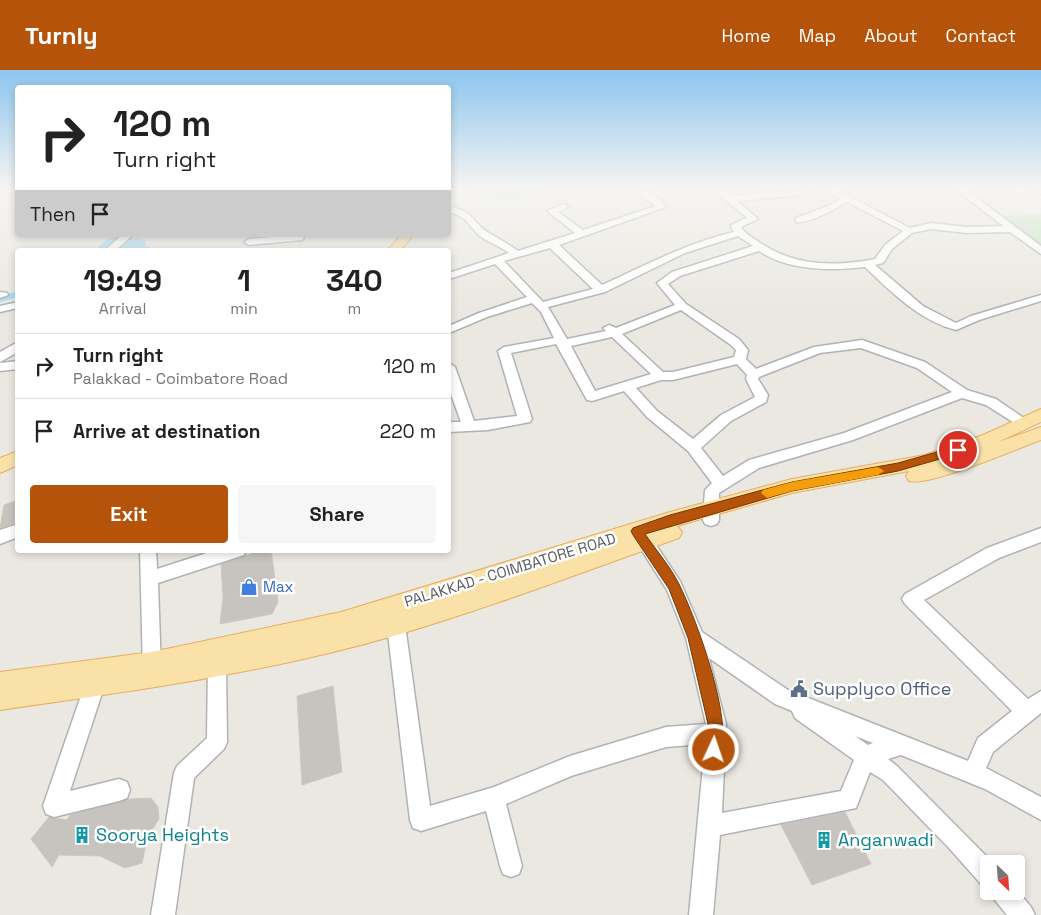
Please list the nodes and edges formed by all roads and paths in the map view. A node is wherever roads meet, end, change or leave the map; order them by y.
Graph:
1 (479, 228) edge
2 (574, 228) edge
3 (598, 228) edge
4 (737, 228) edge
5 (904, 228) edge
6 (920, 228) edge
7 (953, 228) edge
8 (1011, 229) joint
9 (909, 231) junction
10 (740, 233) junction
11 (582, 234) junction
12 (126, 237) edge
13 (291, 237) edge
14 (405, 237) edge
15 (249, 242) dead end
16 (552, 244) junction
17 (761, 247) junction
18 (112, 248) edge
19 (396, 248) edge
20 (1041, 251) edge
21 (516, 254) junction
22 (498, 260) junction
23 (868, 264) junction
24 (451, 275) edge
25 (601, 290) junction
26 (1041, 298) edge
27 (536, 302) junction
28 (15, 306) edge
29 (682, 306) junction
30 (0, 308) edge
31 (451, 329) edge
32 (611, 330) junction
33 (561, 342) junction
34 (15, 348) edge
35 (0, 358) edge
36 (740, 360) junction
37 (15, 365) edge
38 (0, 367) edge
39 (754, 374) junction
40 (660, 376) junction
41 (451, 383) edge
42 (627, 386) junction
43 (962, 393) junction
44 (469, 426) junction
45 (451, 427) edge
46 (1034, 429) edge
47 (693, 447) junction
48 (15, 458) edge
49 (0, 466) edge
50 (720, 484) junction
51 (712, 514) junction
52 (15, 531) edge
53 (1041, 535) edge
54 (0, 537) edge
55 (642, 537) junction
56 (148, 553) edge
57 (229, 553) edge
58 (151, 578) junction
59 (396, 625) junction
60 (312, 637) junction
61 (695, 638) junction
62 (217, 664) junction
63 (152, 670) junction
64 (0, 684) edge
65 (94, 687) junction
66 (782, 697) junction
67 (0, 698) edge
68 (1034, 706) edge
69 (715, 733) junction
70 (902, 744) junction
71 (866, 756) junction
72 (974, 773) junction
73 (119, 790) dead end
74 (494, 798) junction
75 (1041, 809) edge
76 (710, 826) junction
77 (512, 866) dead end
78 (980, 866) edge
79 (1010, 900) edge
80 (163, 915) edge
81 (701, 915) edge
82 (1023, 915) edge

1 - 21 street
2 - 11 street
3 - 11 street
4 - 10 street
5 - 9 street
6 - 9 street
7 - 8 street
8 - 20 street
9 - 23 street
10 - 17 street
10 - 25 street
11 - 16 street
12 - 18 street
13 - 15 street
14 - 19 main road
16 - 21 street
16 - 25 street
17 - 23 street
17 - 29 street
21 - 22 street
22 - 24 street
22 - 27 street
23 - 26 street
25 - 27 street
27 - 31 street
27 - 33 street
28 - 30 street
29 - 32 street
29 - 36 street
32 - 33 street
32 - 40 street
33 - 42 street
33 - 44 street
34 - 35 street
36 - 39 street
36 - 40 street
37 - 38 street
39 - 43 street
39 - 47 street
40 - 42 street
41 - 44 street
42 - 47 street
43 - 46 street
43 - 50 street
44 - 45 street
46 - 51 main road, PALAKKAD - COIMBATORE ROAD
47 - 50 street
48 - 49 main road
50 - 51 street
51 - 55 main road, PALAKKAD - COIMBATORE ROAD
52 - 54 street
53 - 68 street
55 - 59 main road, PALAKKAD - COIMBATORE ROAD
55 - 60 main road, PALAKKAD - COIMBATORE ROAD
55 - 61 street
56 - 58 street
57 - 58 street
58 - 63 street
59 - 60 main road, PALAKKAD - COIMBATORE ROAD
59 - 74 street
60 - 62 main road, PALAKKAD - COIMBATORE ROAD
60 - 63 main road, PALAKKAD - COIMBATORE ROAD
61 - 66 street
61 - 69 street
62 - 63 main road, PALAKKAD - COIMBATORE ROAD
62 - 80 street
63 - 64 main road, PALAKKAD - COIMBATORE ROAD
63 - 65 main road, PALAKKAD - COIMBATORE ROAD
65 - 67 main road, PALAKKAD - COIMBATORE ROAD
65 - 73 street
66 - 70 street
66 - 71 street
68 - 72 street
69 - 74 street
69 - 76 street
70 - 71 street
70 - 72 street
71 - 76 street
71 - 78 street
72 - 75 street
74 - 77 street
76 - 81 street
79 - 82 street

